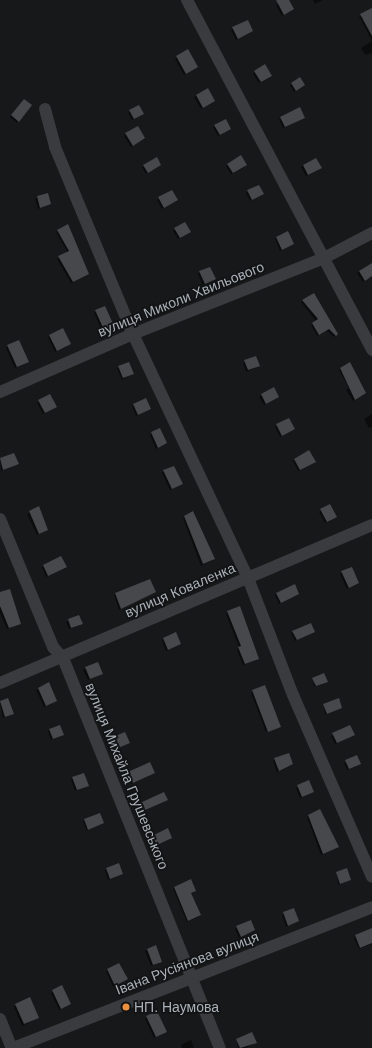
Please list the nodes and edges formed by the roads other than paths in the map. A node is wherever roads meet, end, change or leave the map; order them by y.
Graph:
1 (187, 0) edge
2 (45, 109) dead end
3 (372, 233) edge
4 (324, 258) junction
5 (133, 334) junction
6 (372, 350) edge
7 (0, 392) edge
8 (0, 519) edge
9 (372, 525) edge
10 (248, 578) junction
11 (62, 658) junction
12 (0, 683) edge
13 (372, 877) edge
14 (372, 907) edge
15 (191, 977) junction
16 (0, 1019) edge
17 (13, 1048) edge
18 (220, 1048) edge

1 - 4 street
2 - 5 street
3 - 4 street, вулиця Миколи Хвильового
4 - 5 street, вулиця Миколи Хвильового
4 - 6 street
5 - 7 street, вулиця Миколи Хвильового
5 - 10 street
8 - 11 street, вулиця Михайла Грушевського
9 - 10 street, вулиця Коваленка
10 - 11 street, вулиця Коваленка
10 - 13 street
11 - 12 street, вулиця Коваленка
11 - 15 street, вулиця Михайла Грушевського
14 - 15 street, Івана Русіянова вулиця
15 - 17 street, Івана Русіянова вулиця
15 - 18 street, вулиця Михайла Грушевського
16 - 17 street

